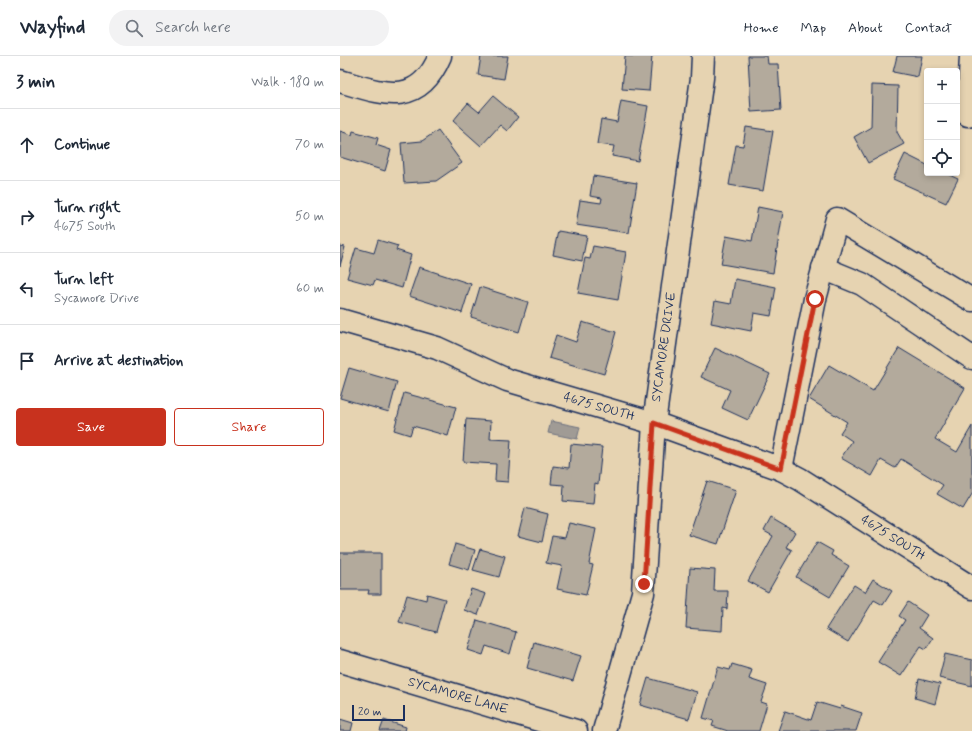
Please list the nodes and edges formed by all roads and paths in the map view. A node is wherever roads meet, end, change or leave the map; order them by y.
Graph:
1 (440, 56) edge
2 (703, 56) edge
3 (971, 56) edge
4 (340, 81) edge
5 (968, 115) dead end
6 (823, 268) junction
7 (972, 300) edge
8 (340, 320) edge
9 (972, 358) edge
10 (654, 423) junction
11 (781, 469) junction
12 (972, 588) edge
13 (340, 661) edge
14 (576, 731) edge
15 (604, 731) edge

1 - 4 street
2 - 10 street, SYCAMORE DRIVE
3 - 5 street
6 - 7 street
6 - 9 street
6 - 11 street
8 - 10 street, 4675 SOUTH
10 - 11 street, 4675 SOUTH
10 - 15 street, SYCAMORE DRIVE
11 - 12 street, 4675 SOUTH
13 - 14 street, SYCAMORE LANE

